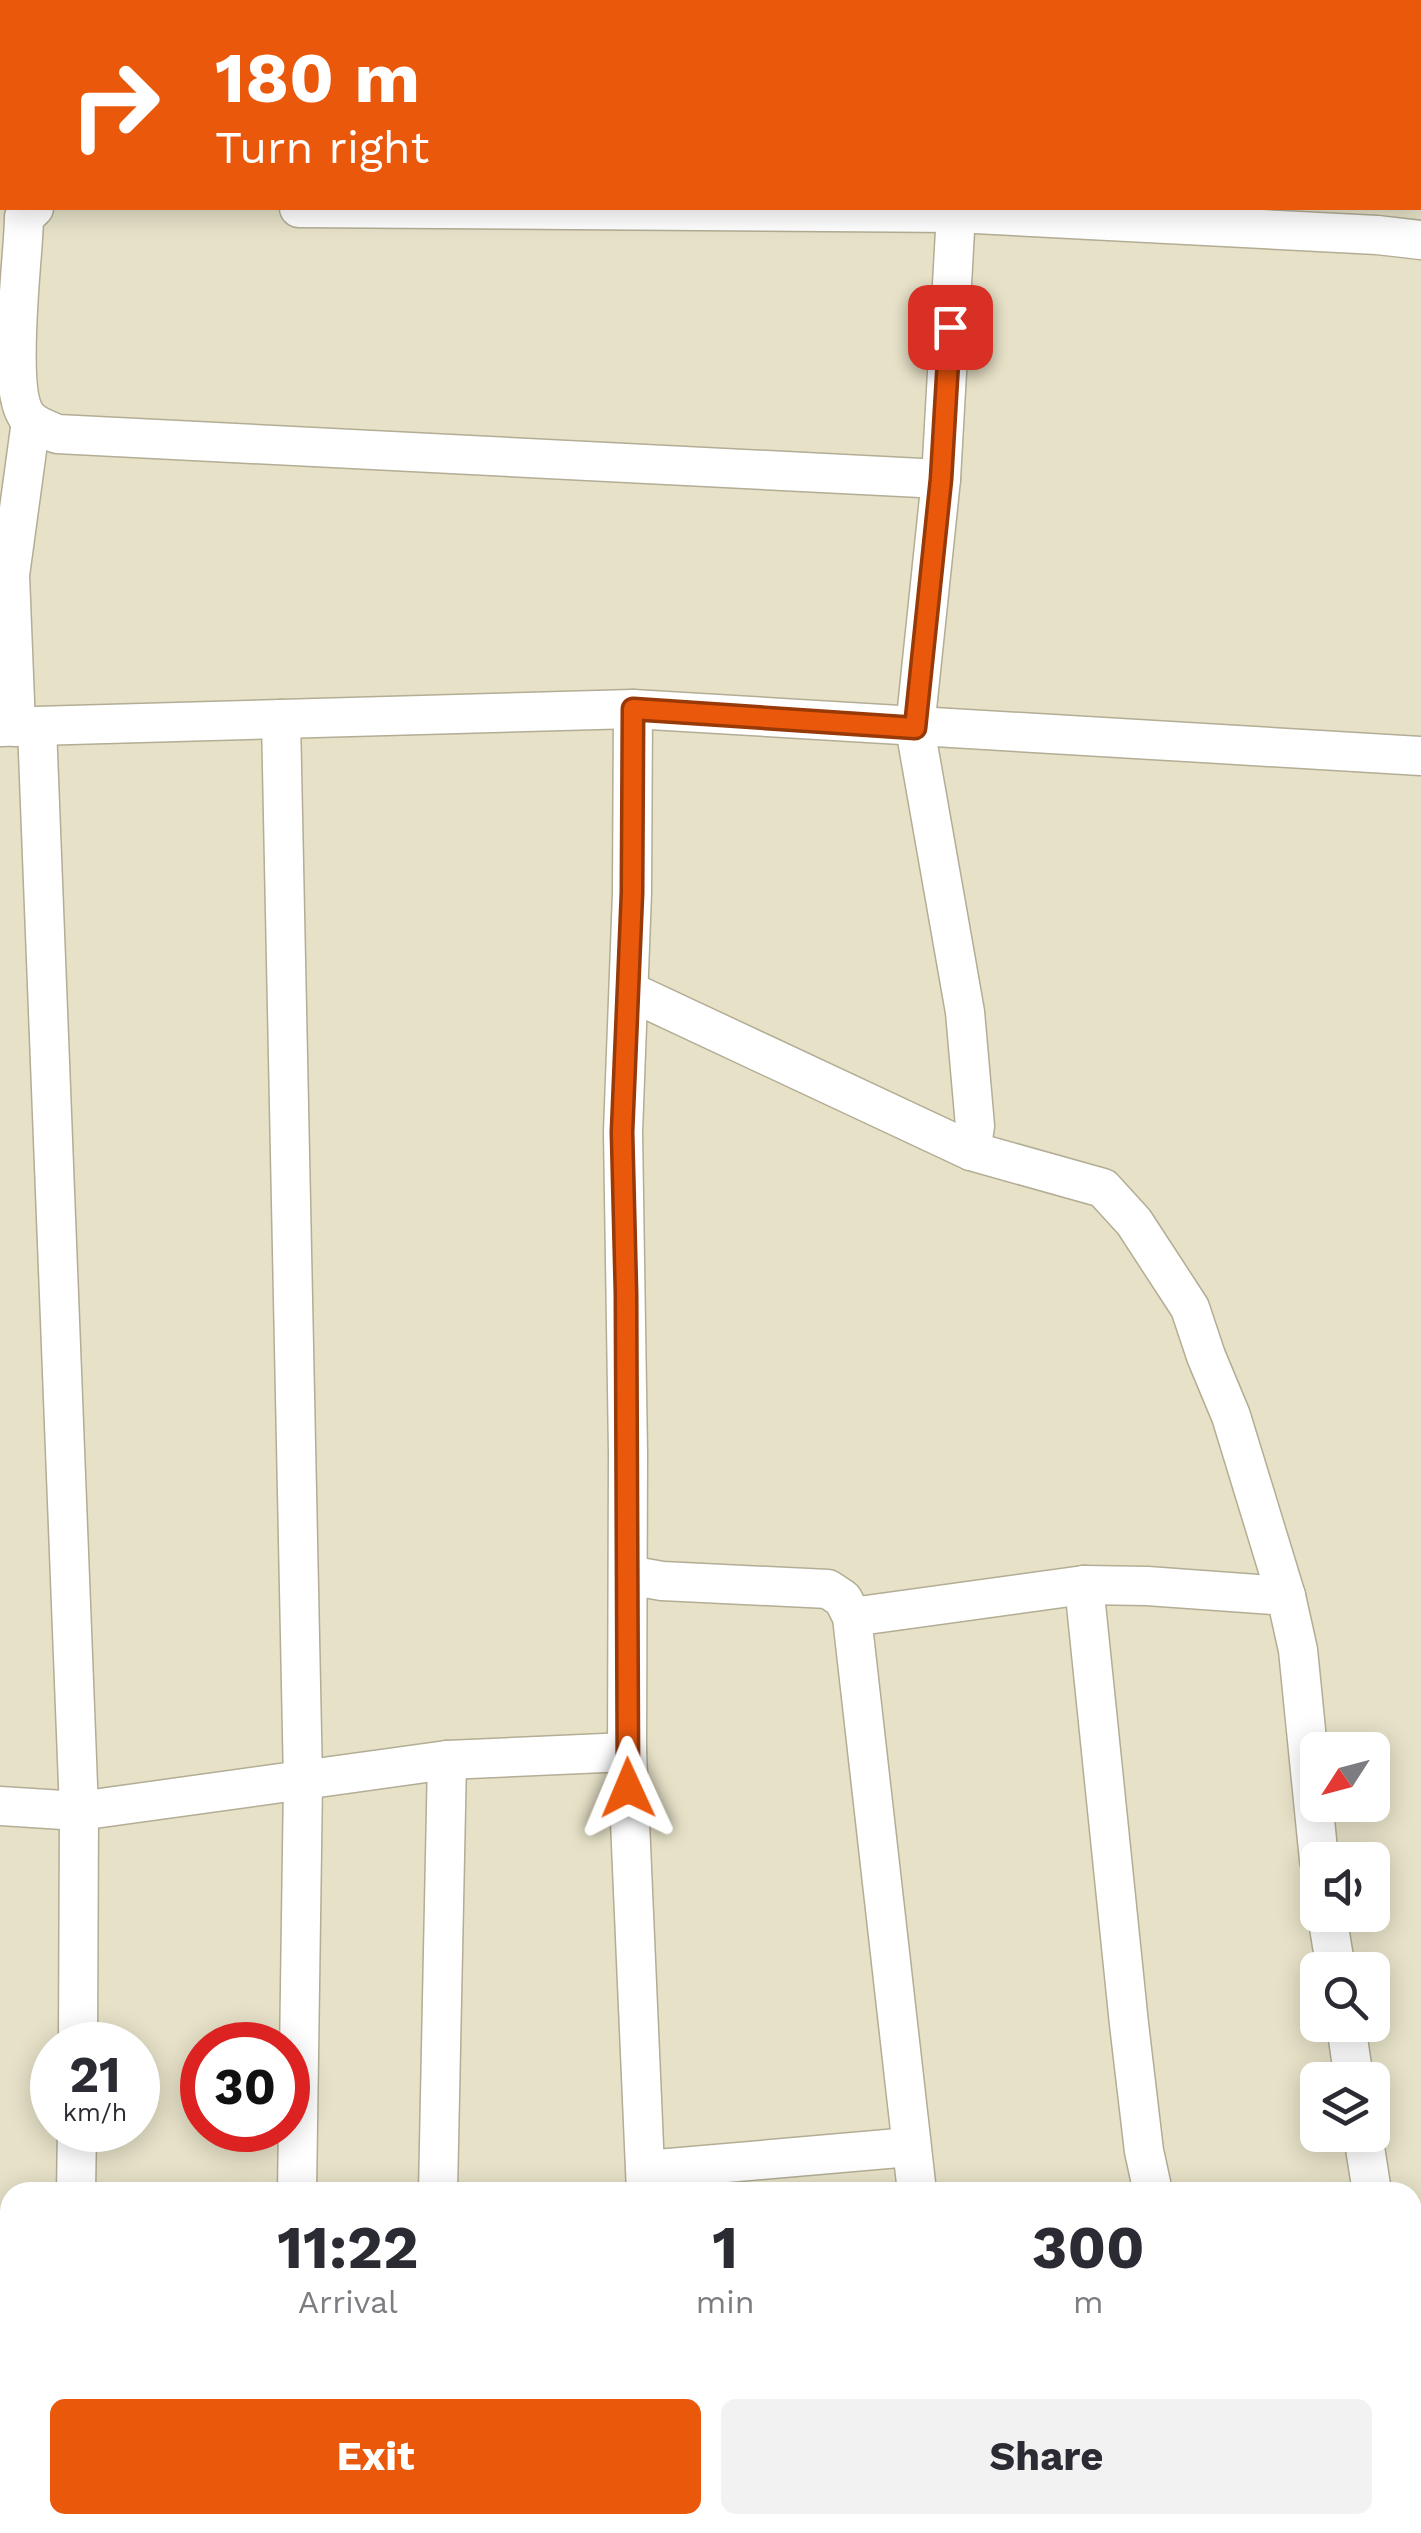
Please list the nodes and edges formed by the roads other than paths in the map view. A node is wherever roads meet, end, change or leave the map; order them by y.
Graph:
1 (32, 210) edge
2 (562, 210) edge
3 (956, 213) junction
4 (1421, 240) edge
5 (30, 421) junction
6 (941, 479) junction
7 (633, 709) junction
8 (282, 719) junction
9 (17, 727) edge
10 (915, 728) junction
11 (1421, 756) edge
12 (629, 991) junction
13 (971, 1151) junction
14 (628, 1575) junction
15 (1084, 1586) junction
16 (1286, 1596) junction
17 (852, 1617) junction
18 (627, 1752) junction
19 (448, 1760) junction
20 (303, 1782) junction
21 (0, 1806) edge
22 (80, 1811) junction
23 (1318, 1842) edge
24 (78, 2022) edge
25 (910, 2146) junction
26 (77, 2152) edge
27 (1366, 2152) edge
28 (646, 2181) edge
29 (76, 2182) edge
30 (297, 2182) edge
31 (438, 2182) edge
32 (915, 2182) edge
33 (1151, 2182) edge
34 (1370, 2182) edge

1 - 5 street
2 - 3 street
3 - 4 street
3 - 6 street
5 - 6 street
5 - 9 street
6 - 10 street
7 - 8 street
7 - 10 street
7 - 12 street
8 - 9 street
8 - 20 street
9 - 22 street
10 - 11 street
10 - 13 street
12 - 13 street
12 - 14 street
13 - 16 street
14 - 17 street
14 - 18 street
15 - 16 street
15 - 17 street
15 - 33 street
16 - 23 street
17 - 25 street
18 - 19 street
18 - 28 street
19 - 20 street
19 - 31 street
20 - 22 street
20 - 30 street
21 - 22 street
22 - 24 street
25 - 28 street
25 - 32 street
26 - 29 street
27 - 34 street

